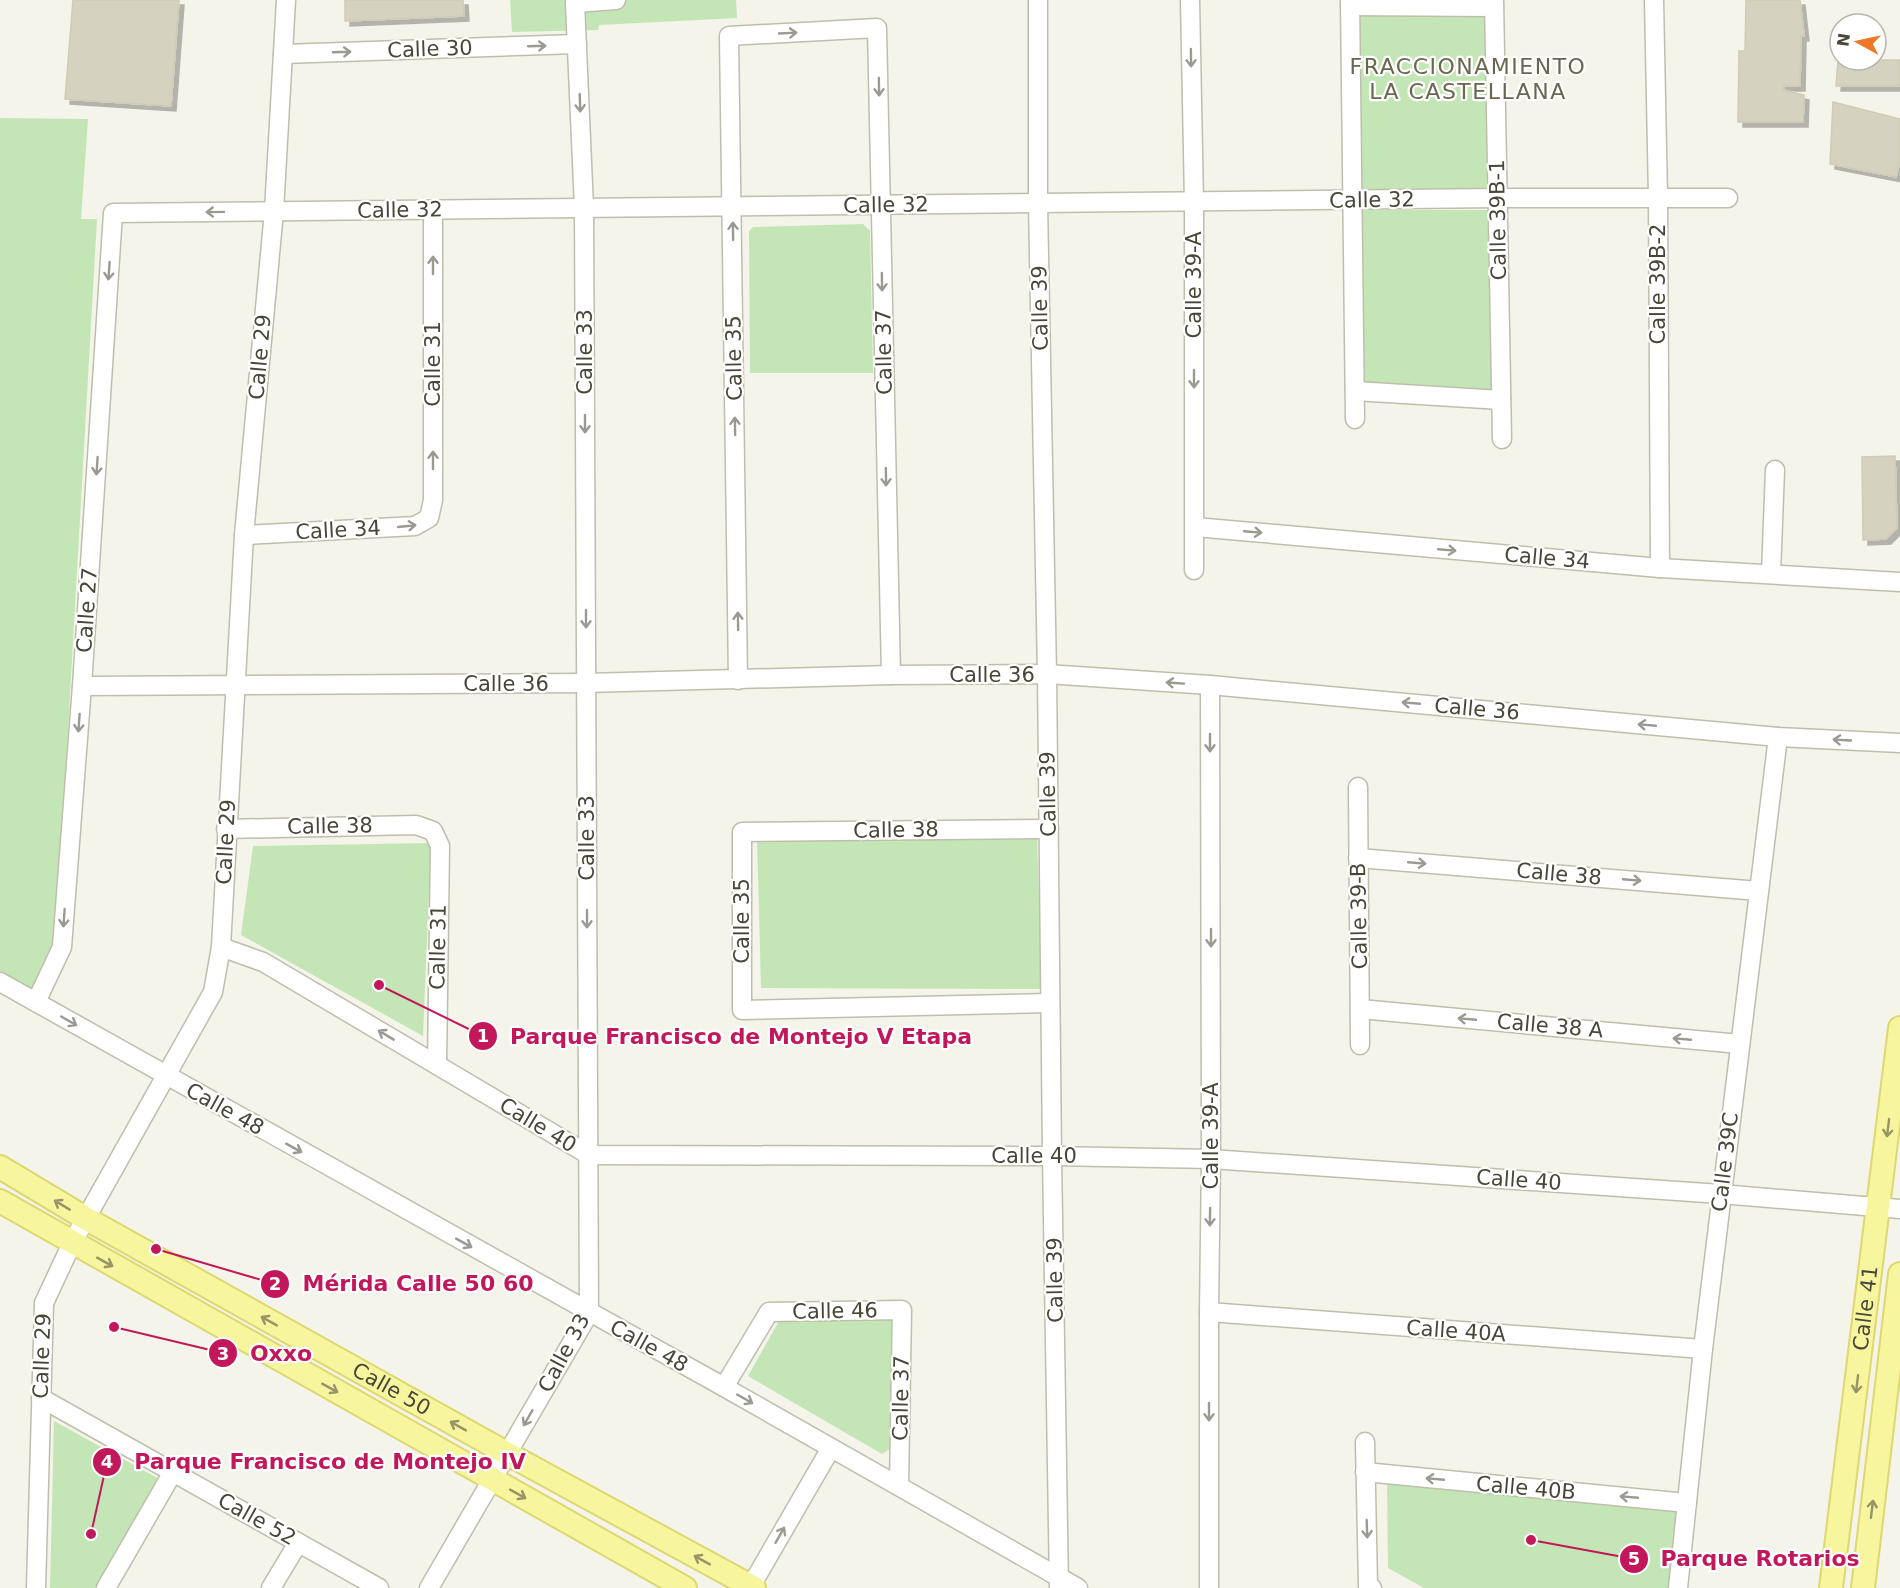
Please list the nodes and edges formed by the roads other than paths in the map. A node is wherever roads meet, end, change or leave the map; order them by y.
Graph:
1 (286, 0) edge
2 (616, 0) edge
3 (1038, 0) edge
4 (1190, 0) edge
5 (1654, 0) edge
6 (1350, 3) edge
7 (1494, 4) edge
8 (878, 28) joint
9 (577, 44) junction
10 (283, 54) junction
11 (1658, 197) junction
12 (1497, 198) junction
13 (1728, 198) dead end
14 (1353, 200) junction
15 (1194, 202) junction
16 (1038, 203) junction
17 (881, 205) junction
18 (732, 207) junction
19 (584, 208) junction
20 (433, 210) junction
21 (274, 211) junction
22 (113, 213) joint
23 (1354, 391) junction
24 (1501, 400) junction
25 (1355, 419) dead end
26 (1502, 439) dead end
27 (1775, 470) dead end
28 (429, 518) joint
29 (1195, 527) junction
30 (244, 534) junction
31 (1660, 568) junction
32 (1194, 570) dead end
33 (1771, 574) junction
34 (1900, 582) edge
35 (1047, 674) junction
36 (891, 675) junction
37 (738, 680) junction
38 (586, 683) junction
39 (235, 685) junction
40 (1210, 685) junction
41 (82, 686) junction
42 (1778, 737) junction
43 (1900, 743) edge
44 (1358, 787) dead end
45 (226, 829) junction
46 (1049, 829) junction
47 (433, 831) joint
48 (742, 832) joint
49 (1358, 858) junction
50 (1759, 891) junction
51 (221, 947) junction
52 (0, 982) edge
53 (36, 1002) junction
54 (1050, 1003) junction
55 (1360, 1009) junction
56 (1900, 1028) edge
57 (1740, 1044) junction
58 (1360, 1045) dead end
59 (436, 1065) junction
60 (166, 1076) junction
61 (589, 1155) junction
62 (1052, 1156) junction
63 (1211, 1159) junction
64 (0, 1167) edge
65 (1721, 1194) junction
66 (0, 1201) edge
67 (1890, 1207) edge
68 (86, 1218) junction
69 (72, 1243) junction
70 (1900, 1274) edge
71 (902, 1310) joint
72 (1209, 1312) junction
73 (589, 1313) junction
74 (1703, 1350) junction
75 (724, 1387) junction
76 (41, 1398) junction
77 (1365, 1442) dead end
78 (831, 1448) junction
79 (508, 1454) junction
80 (173, 1472) junction
81 (1365, 1472) junction
82 (492, 1480) junction
83 (899, 1486) junction
84 (1687, 1503) junction
85 (298, 1543) junction
86 (1060, 1583) edge
87 (752, 1587) edge
88 (1370, 1587) edge
89 (36, 1588) edge
90 (106, 1588) edge
91 (271, 1588) edge
92 (379, 1588) edge
93 (429, 1588) edge
94 (685, 1588) edge
95 (1078, 1588) edge
96 (1209, 1588) edge
97 (1678, 1588) edge
98 (1831, 1588) edge
99 (1863, 1588) edge

1 - 10 street, Calle 29
2 - 9 street, Calle 33
3 - 16 street, Calle 39
4 -> 15 street, Calle 39-A
5 - 11 street, Calle 39B-2
6 - 7 street
6 - 14 street
7 - 12 street, Calle 39B-1
8 -> 17 street, Calle 37
18 -> 8 street, Calle 35
10 -> 9 street, Calle 30
9 -> 19 street, Calle 33
10 - 21 street, Calle 29
11 - 12 street, Calle 32
11 - 13 street, Calle 32
11 - 31 street, Calle 39B-2
12 - 14 street, Calle 32
12 - 24 street, Calle 39B-1
14 - 15 street, Calle 32
14 - 23 street
15 - 16 street, Calle 32
15 -> 29 street, Calle 39-A
16 - 17 street, Calle 32
16 - 35 street, Calle 39
17 - 18 street, Calle 32
17 -> 36 street, Calle 37
18 - 19 street, Calle 32
37 -> 18 street, Calle 35
19 - 20 street, Calle 32
19 -> 38 street, Calle 33
20 - 21 street, Calle 32
28 -> 20 street, Calle 31
21 -> 22 street, Calle 32
21 - 30 street, Calle 29
22 -> 41 street, Calle 27
23 - 24 street
23 - 25 street
24 - 26 street, Calle 39B-1
27 - 33 street
30 -> 28 street, Calle 34
29 -> 31 street, Calle 34
29 - 32 street, Calle 39-A
30 - 39 street, Calle 29
31 - 33 street, Calle 34
33 - 34 street, Calle 34
35 - 36 street, Calle 36
40 -> 35 street, Calle 36
35 - 46 street, Calle 39
36 - 37 street, Calle 36
37 - 38 street, Calle 36
38 - 39 street, Calle 36
38 -> 61 street, Calle 33
39 - 41 street, Calle 36
39 - 45 street, Calle 29
42 -> 40 street, Calle 36
40 -> 63 street, Calle 39-A
41 -> 53 street, Calle 27
43 -> 42 street, Calle 36
42 - 50 street, Calle 39C
44 - 49 street, Calle 39-B
45 - 47 street, Calle 38
45 - 51 street, Calle 29
46 - 48 street, Calle 38
46 - 54 street, Calle 39
47 - 59 street, Calle 31
48 - 54 street, Calle 35
49 -> 50 street, Calle 38
49 - 55 street, Calle 39-B
50 - 57 street, Calle 39C
59 -> 51 street, Calle 40
51 - 60 street, Calle 29
52 - 53 street, Calle 48
53 -> 60 street, Calle 48
54 - 62 street, Calle 39
57 -> 55 street, Calle 38 A
55 - 58 street, Calle 39-B
56 -> 67 main road, Calle 41
57 - 65 street, Calle 39C
59 - 61 street, Calle 40
60 - 68 street, Calle 29
60 -> 73 street, Calle 48
61 - 62 street, Calle 40
61 - 73 street, Calle 33
62 - 63 street, Calle 40
62 - 86 street, Calle 39
63 - 65 street, Calle 40
63 -> 72 street, Calle 39-A
68 -> 64 main road, Calle 50
65 - 67 street, Calle 40
65 - 74 street, Calle 39C
66 - 69 main road, Calle 50
67 -> 98 main road, Calle 41
68 - 69 street, Calle 29
79 -> 68 main road, Calle 50
69 - 76 street, Calle 29
69 -> 82 main road, Calle 50
99 -> 70 main road, Calle 41
71 - 75 street, Calle 46
71 - 83 street, Calle 37
72 - 74 street, Calle 40A
72 -> 96 street, Calle 39-A
73 - 75 street, Calle 48
73 -> 79 street, Calle 33
74 - 84 street, Calle 39C
75 -> 78 street, Calle 48
76 - 80 street, Calle 52
76 - 89 street, Calle 29
77 - 81 street
78 - 83 street, Calle 48
87 -> 78 street
79 - 82 street, Calle 33
87 -> 79 main road, Calle 50
80 - 85 street, Calle 52
80 - 90 street
84 -> 81 street, Calle 40B
81 -> 88 street
82 - 93 street, Calle 33
82 -> 94 main road, Calle 50
83 - 86 street, Calle 48
84 - 97 street, Calle 39C
85 - 91 street
85 - 92 street, Calle 52
86 - 95 street, Calle 48

